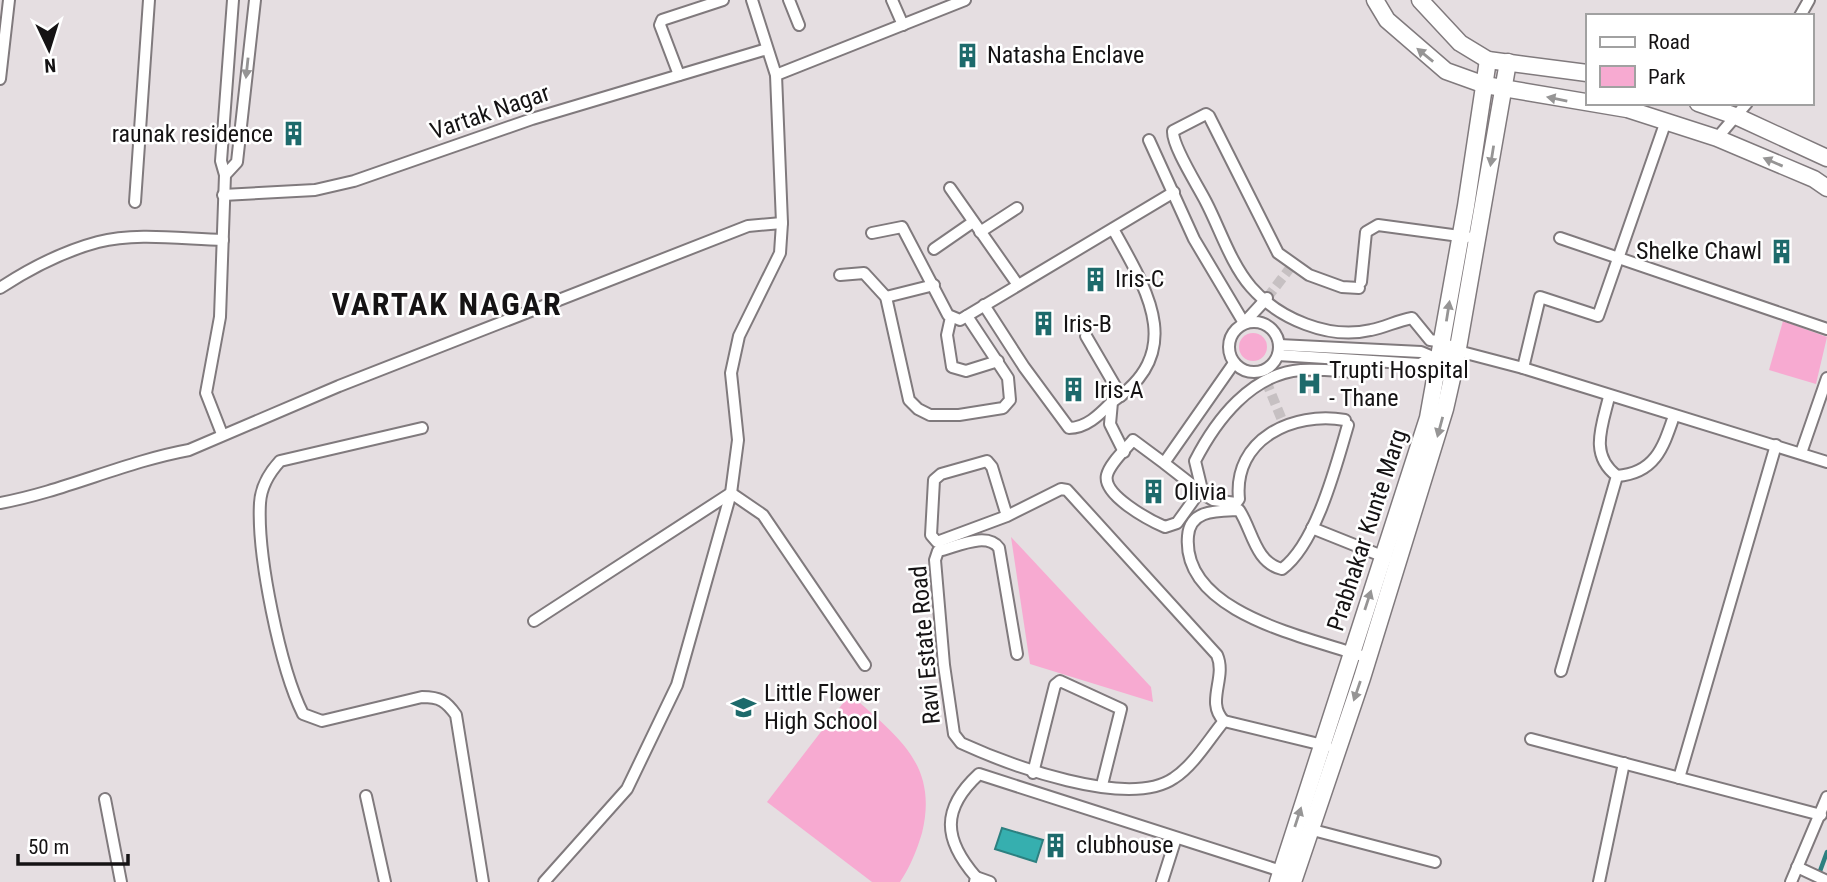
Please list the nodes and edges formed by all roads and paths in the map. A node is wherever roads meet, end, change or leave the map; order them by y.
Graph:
1 (9, 0) edge
2 (149, 0) edge
3 (233, 0) edge
4 (254, 0) edge
5 (723, 0) edge
6 (752, 0) edge
7 (789, 0) edge
8 (892, 0) edge
9 (965, 0) edge
10 (1375, 0) edge
11 (1423, 1) edge
12 (903, 24) junction
13 (799, 25) dead end
14 (767, 49) junction
15 (1488, 60) junction
16 (1508, 62) junction
17 (1586, 73) edge
18 (679, 75) junction
19 (776, 75) junction
20 (0, 79) edge
21 (1485, 85) junction
22 (1503, 89) junction
23 (1586, 102) edge
24 (1602, 105) edge
25 (1711, 105) edge
26 (1743, 110) edge
27 (1666, 121) junction
28 (1717, 138) junction
29 (1149, 140) dead end
30 (1827, 158) edge
31 (226, 175) junction
32 (950, 188) dead end
33 (1827, 188) edge
34 (1174, 192) junction
35 (223, 195) junction
36 (135, 202) dead end
37 (1017, 208) dead end
38 (973, 222) junction
39 (782, 223) junction
40 (1113, 229) junction
41 (980, 232) junction
42 (872, 233) dead end
43 (1461, 235) junction
44 (1560, 238) dead end
45 (223, 240) junction
46 (1478, 240) junction
47 (934, 249) dead end
48 (1619, 258) junction
49 (840, 275) dead end
50 (934, 285) junction
51 (1018, 285) junction
52 (0, 288) edge
53 (886, 297) junction
54 (1266, 299) junction
55 (984, 305) junction
56 (967, 316) junction
57 (951, 317) junction
58 (1244, 323) junction
59 (1827, 329) edge
60 (1086, 336) dead end
61 (1443, 342) junction
62 (1278, 350) junction
63 (1458, 351) junction
64 (1421, 352) junction
65 (1436, 359) junction
66 (998, 361) junction
67 (1234, 363) junction
68 (1420, 364) junction
69 (1523, 368) junction
70 (1355, 372) dead end
71 (1827, 378) edge
72 (1609, 397) junction
73 (1117, 399) junction
74 (1674, 416) junction
75 (422, 428) dead end
76 (222, 435) junction
77 (1776, 445) junction
78 (1124, 452) junction
79 (1801, 453) junction
80 (1827, 462) edge
81 (1164, 463) junction
82 (1617, 476) junction
83 (731, 494) junction
84 (0, 503) edge
85 (1007, 516) junction
86 (1312, 528) junction
87 (1390, 559) junction
88 (534, 621) dead end
89 (1351, 652) junction
90 (1017, 654) dead end
91 (1368, 658) junction
92 (865, 665) dead end
93 (1561, 671) dead end
94 (1224, 721) junction
95 (1531, 739) dead end
96 (1330, 747) junction
97 (1624, 763) junction
98 (1033, 773) junction
99 (1679, 778) junction
100 (1101, 785) junction
101 (366, 796) dead end
102 (1827, 797) edge
103 (105, 799) dead end
104 (1821, 815) junction
105 (1309, 829) junction
106 (1176, 838) junction
107 (1436, 862) dead end
108 (1797, 867) junction
109 (1284, 878) edge
110 (976, 880) edge
111 (1827, 881) edge
112 (121, 882) edge
113 (385, 882) edge
114 (483, 882) edge
115 (544, 882) edge
116 (990, 882) edge
117 (1162, 882) edge
118 (1599, 882) edge
119 (1791, 882) edge

1 - 20 street
2 - 36 street
3 - 31 street
4 -> 31 street
5 - 18 street
6 - 14 street
7 - 13 street
8 - 12 street
9 - 12 street
21 -> 10 street
11 - 15 street
12 - 19 street
14 - 18 street, Vartak Nagar
14 - 19 street
15 - 16 street
15 - 21 street, Prabhakar Kunte Marg
16 - 17 street
16 - 22 street, Prabhakar Kunte Marg
18 - 35 street, Vartak Nagar
19 - 39 street
21 - 22 street
21 - 43 street, Prabhakar Kunte Marg
23 -> 22 street
22 -> 46 street, Prabhakar Kunte Marg
27 -> 24 street
25 - 26 street
26 - 28 street
26 - 30 street
27 - 28 street
27 - 48 street
33 -> 28 street
29 - 34 street
31 - 35 street
32 - 38 street
34 - 40 street
34 - 58 street
35 - 45 street
37 - 41 street
38 - 41 street
38 - 47 street
39 - 76 street
39 - 83 street
40 - 51 street
40 - 73 street
41 - 51 street
42 - 50 street
43 - 46 street
43 - 54 street
61 -> 43 street, Prabhakar Kunte Marg
44 - 48 street
45 - 52 street
45 - 76 street
46 - 63 street, Prabhakar Kunte Marg
48 - 59 street
48 - 69 street
49 - 53 street
50 - 53 street
50 - 57 street
51 - 55 street
53 - 66 street
54 - 58 street
54 - 61 street
55 - 56 street
55 - 73 street
56 - 57 street
56 - 66 street
57 - 66 street
58 - 62 street
58 - 67 street
60 - 73 street
61 - 63 street
61 - 65 street, Prabhakar Kunte Marg
62 - 64 street
62 - 67 street
62 - 68 street
63 - 65 street
63 - 69 street
63 -> 87 street, Prabhakar Kunte Marg
64 - 65 street
64 - 68 street
65 - 68 street
65 - 87 street, Prabhakar Kunte Marg
67 - 81 street
69 - 72 street
70 - 86 street
71 - 79 street
72 - 74 street
72 - 82 street
73 - 78 street
74 - 77 street
74 - 82 street
75 - 114 street
76 - 84 street
77 - 79 street
77 - 99 street
78 - 81 street
78 - 81 street
79 - 80 street
82 - 93 street
83 - 88 street
83 - 92 street
83 - 115 street
85 - 85 street, Ravi Estate Road
85 - 94 street, Ravi Estate Road
86 - 87 street
86 - 89 street
89 -> 87 street, Prabhakar Kunte Marg
87 - 91 street, Prabhakar Kunte Marg
89 - 91 street
89 - 96 street, Prabhakar Kunte Marg
90 - 98 street, Ravi Estate Road
91 -> 96 street, Prabhakar Kunte Marg
94 - 96 street
94 - 100 street, Ravi Estate Road
95 - 97 street
96 - 105 street, Prabhakar Kunte Marg
109 -> 96 street, Prabhakar Kunte Marg
97 - 99 street
97 - 118 street
98 - 100 street, Ravi Estate Road
98 - 100 street
99 - 104 street
101 - 113 street
102 - 104 street
103 - 112 street
104 - 108 street
105 - 107 street
105 - 109 street, Prabhakar Kunte Marg
106 - 109 street
106 - 110 street
106 - 117 street
108 - 111 street
108 - 119 street
110 - 116 street

